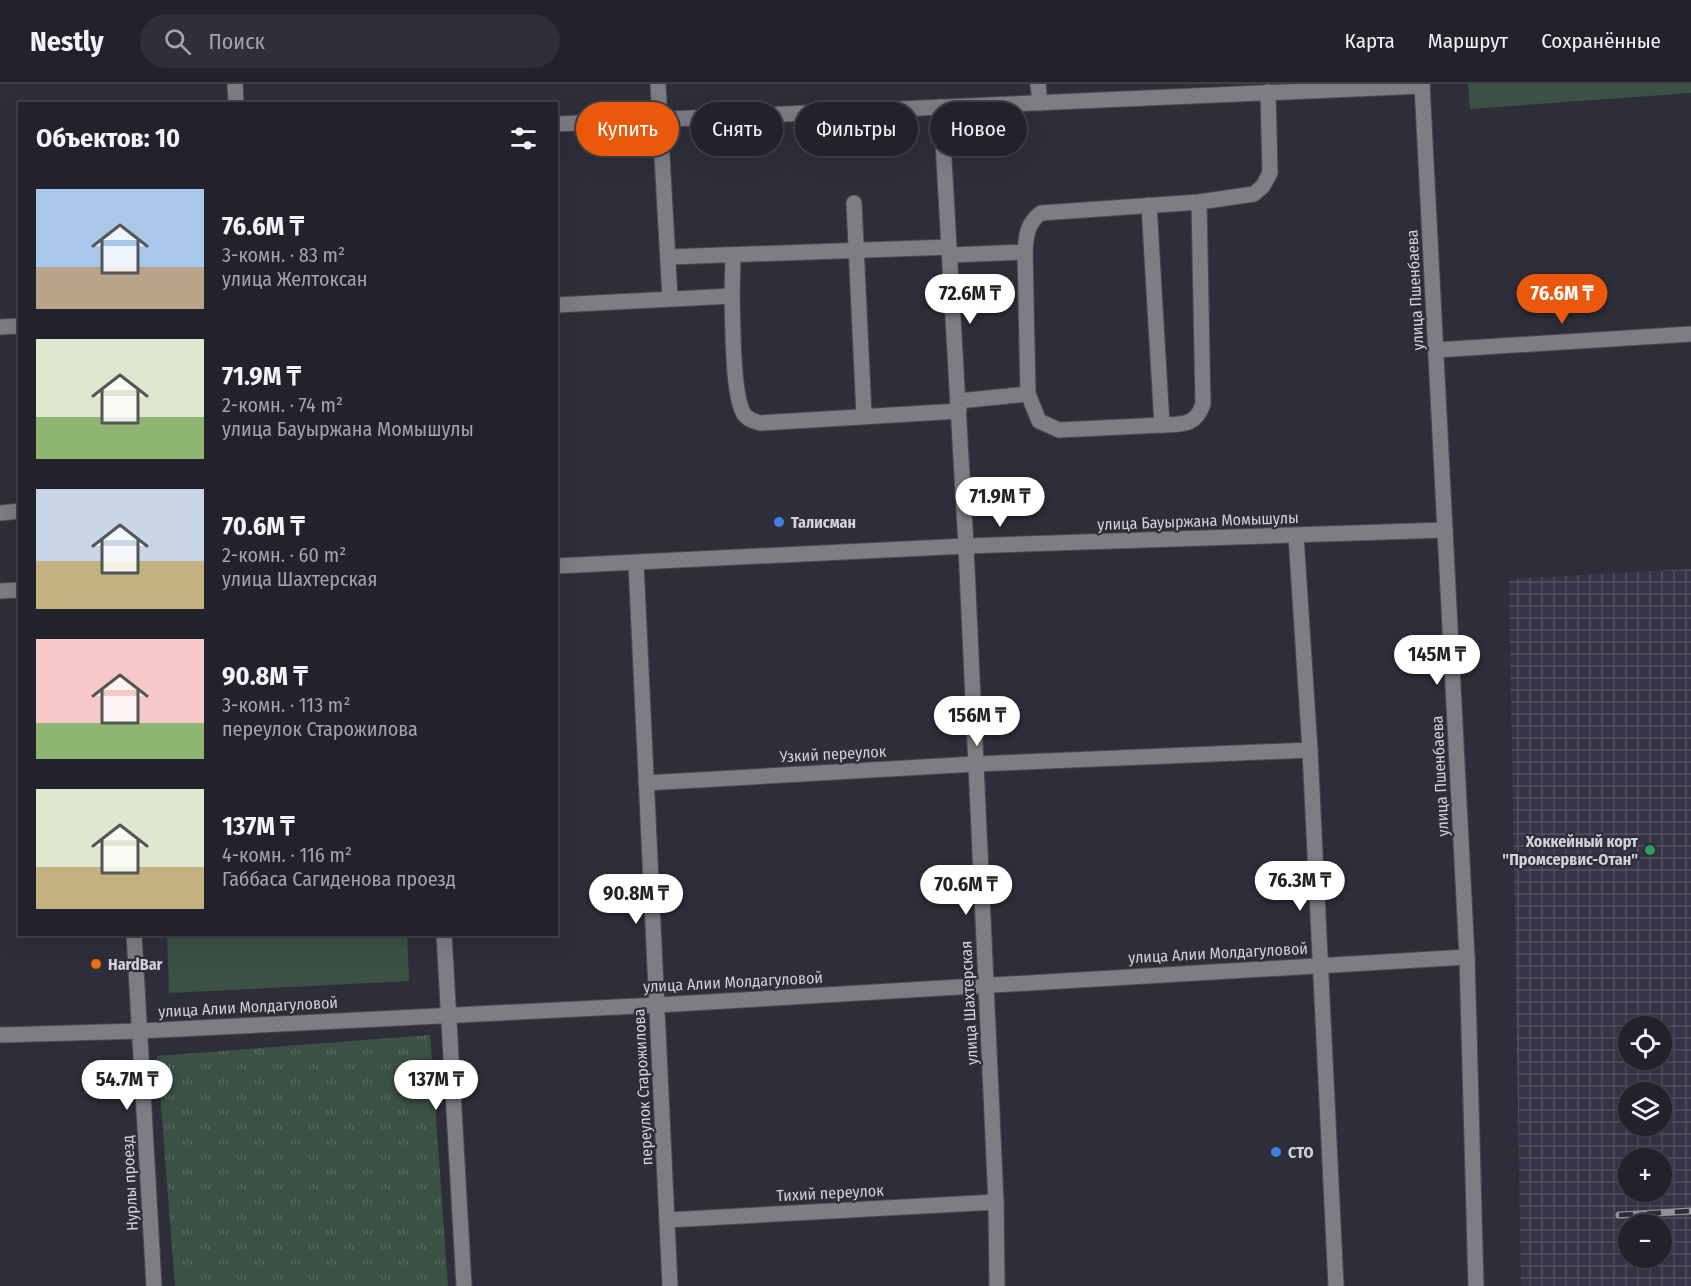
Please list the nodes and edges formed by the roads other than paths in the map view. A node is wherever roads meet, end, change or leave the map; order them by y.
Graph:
1 (236, 84) edge
2 (658, 84) edge
3 (1038, 84) edge
4 (1422, 85) edge
5 (1260, 90) edge
6 (1157, 91) edge
7 (236, 102) edge
8 (659, 102) edge
9 (1040, 103) junction
10 (1027, 104) edge
11 (930, 107) edge
12 (679, 118) edge
13 (576, 123) edge
14 (558, 124) edge
15 (662, 156) edge
16 (944, 156) edge
17 (1199, 202) junction
18 (854, 204) dead end
19 (1149, 205) junction
20 (949, 251) junction
21 (858, 252) junction
22 (1025, 252) junction
23 (733, 255) junction
24 (668, 257) junction
25 (732, 296) junction
26 (670, 298) junction
27 (558, 305) edge
28 (18, 326) edge
29 (0, 327) edge
30 (1691, 334) edge
31 (1436, 350) junction
32 (1028, 394) junction
33 (959, 406) junction
34 (864, 415) junction
35 (1162, 425) junction
36 (18, 511) edge
37 (0, 513) edge
38 (1445, 530) junction
39 (1296, 536) junction
40 (966, 546) junction
41 (636, 562) junction
42 (558, 566) edge
43 (18, 590) edge
44 (0, 591) edge
45 (1310, 750) junction
46 (975, 764) junction
47 (646, 783) junction
48 (134, 936) edge
49 (444, 936) edge
50 (1467, 957) junction
51 (1319, 965) junction
52 (986, 985) junction
53 (657, 1005) junction
54 (447, 1013) junction
55 (139, 1031) junction
56 (0, 1035) edge
57 (996, 1202) junction
58 (667, 1220) junction
59 (154, 1286) edge
60 (464, 1286) edge
61 (670, 1286) edge
62 (997, 1286) edge
63 (1336, 1286) edge
64 (1476, 1286) edge

1 - 7 street
2 - 8 street
3 - 9 street
4 - 5 street
4 - 31 street, улица Пшенбаева
5 - 6 street
5 - 17 street
6 - 9 street
9 - 10 street
11 - 12 street
13 - 14 street
15 - 24 street
16 - 20 street, улица Шахтерская
17 - 19 street
17 - 35 street
18 - 21 street
19 - 22 street
19 - 35 street
20 - 21 street
20 - 22 street
20 - 33 street, улица Шахтерская
21 - 23 street
21 - 34 street
22 - 32 street
23 - 24 street
23 - 25 street
24 - 26 street
25 - 26 street
25 - 34 street
26 - 27 street
28 - 29 street
30 - 31 street
31 - 38 street, улица Пшенбаева
32 - 33 street
32 - 35 street
33 - 34 street
33 - 40 street, улица Шахтерская
36 - 37 street
38 - 39 street, улица Бауыржана Момышулы
38 - 50 street, улица Пшенбаева
39 - 40 street, улица Бауыржана Момышулы
39 - 45 street
40 - 41 street, улица Бауыржана Момышулы
40 - 46 street, улица Шахтерская
41 - 42 street, улица Бауыржана Момышулы
41 - 47 street, переулок Старожилова
43 - 44 street
45 - 46 street, Узкий переулок
45 - 51 street
46 - 47 street, Узкий переулок
46 - 52 street, улица Шахтерская
47 - 53 street, переулок Старожилова
48 - 55 street, Нурлы проезд
49 - 54 street
50 - 51 street, улица Алии Молдагуловой
50 - 64 street, улица Пшенбаева
51 - 52 street, улица Алии Молдагуловой
51 - 63 street
52 - 53 street, улица Алии Молдагуловой
52 - 57 street, улица Шахтерская
53 - 54 street, улица Алии Молдагуловой
53 - 58 street, переулок Старожилова
54 - 55 street, улица Алии Молдагуловой
54 - 60 street
55 - 56 street, улица Алии Молдагуловой
55 - 59 street, Нурлы проезд
57 - 58 street, Тихий переулок
57 - 62 street, улица Шахтерская
58 - 61 street, переулок Старожилова

